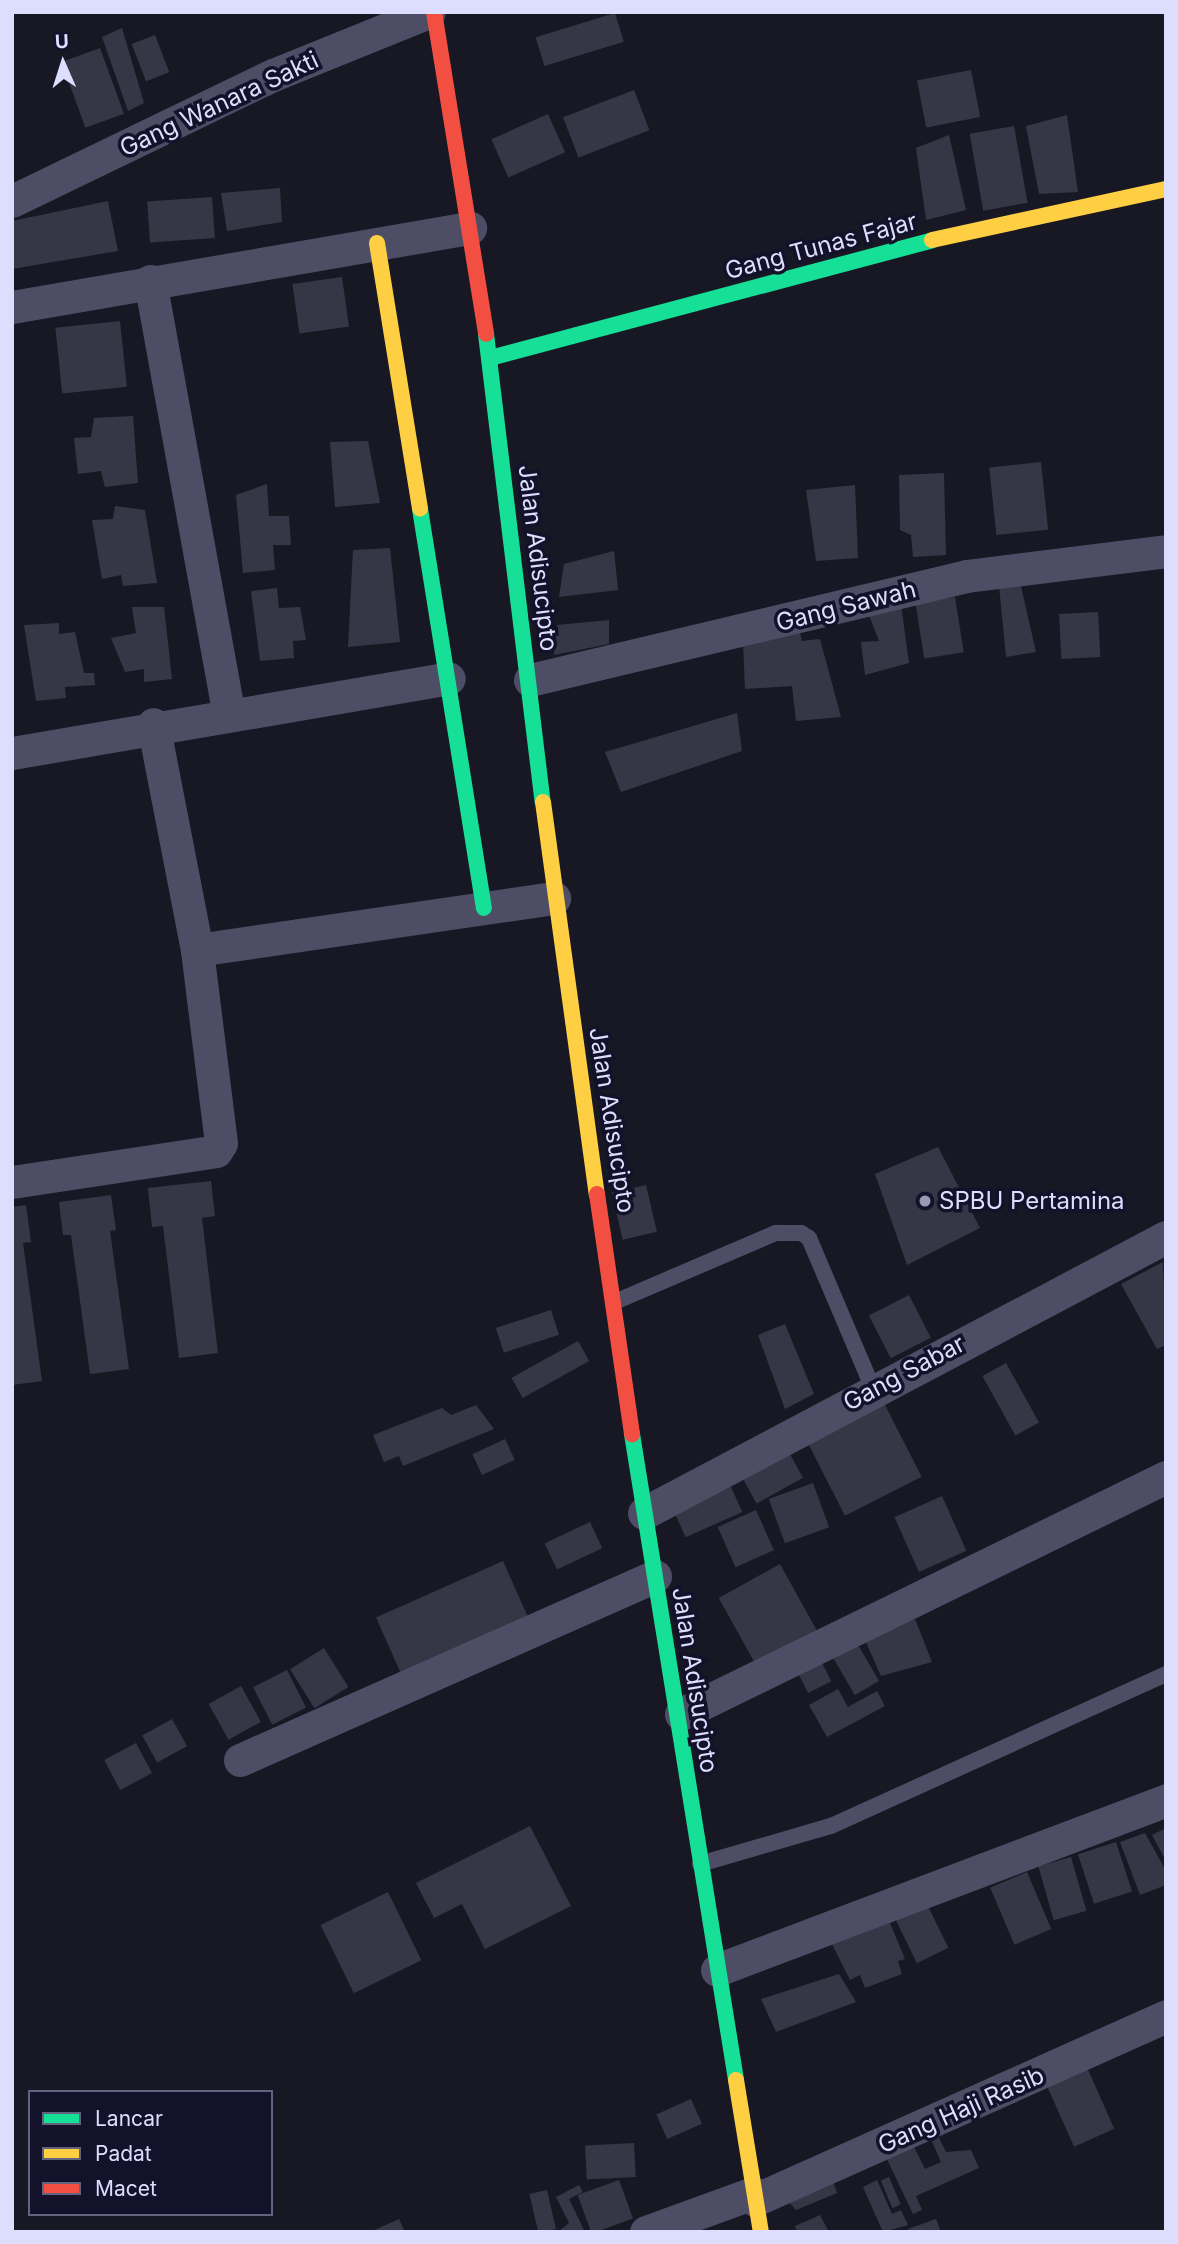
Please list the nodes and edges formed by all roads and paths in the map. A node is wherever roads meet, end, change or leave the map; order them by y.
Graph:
1 (429, 12) edge
2 (435, 12) edge
3 (1166, 189) edge
4 (12, 201) edge
5 (470, 228) junction
6 (377, 243) junction
7 (150, 281) junction
8 (12, 307) edge
9 (490, 358) junction
10 (1166, 551) edge
11 (449, 678) junction
12 (530, 680) junction
13 (228, 712) junction
14 (153, 724) junction
15 (12, 753) edge
16 (554, 898) junction
17 (484, 908) junction
18 (197, 950) junction
19 (12, 1182) edge
20 (1166, 1237) edge
21 (617, 1301) junction
22 (873, 1389) junction
23 (1166, 1477) edge
24 (644, 1513) junction
25 (655, 1576) junction
26 (1166, 1674) edge
27 (681, 1714) junction
28 (240, 1760) dead end
29 (1166, 1800) edge
30 (700, 1864) junction
31 (717, 1969) junction
32 (1166, 2016) edge
33 (756, 2209) edge
34 (646, 2232) edge

1 - 4 street, Gang Wanara Sakti
2 - 5 main road, Jalan Adisucipto
3 - 9 main road, Gang Tunas Fajar
5 - 6 street
5 - 9 main road, Jalan Adisucipto
6 - 7 street
6 - 11 main road
7 - 8 street
7 - 13 street
9 - 12 main road, Jalan Adisucipto
10 - 12 street, Gang Sawah
11 - 13 street
11 - 17 main road
12 - 16 main road, Jalan Adisucipto
13 - 14 street
14 - 15 street
14 - 18 street
16 - 17 street
16 - 21 main road, Jalan Adisucipto
17 - 18 street
18 - 19 street
20 - 22 street, Gang Sabar
21 - 22 lane
21 - 24 main road, Jalan Adisucipto
22 - 24 street, Gang Sabar
23 - 27 street
24 - 25 main road, Jalan Adisucipto
25 - 27 main road, Jalan Adisucipto
25 - 28 street
26 - 30 lane
27 - 30 main road, Jalan Adisucipto
29 - 31 street
30 - 31 main road, Jalan Adisucipto
31 - 33 main road, Jalan Adisucipto
32 - 33 street, Gang Haji Rasib
33 - 34 street, Gang Haji Rasib

